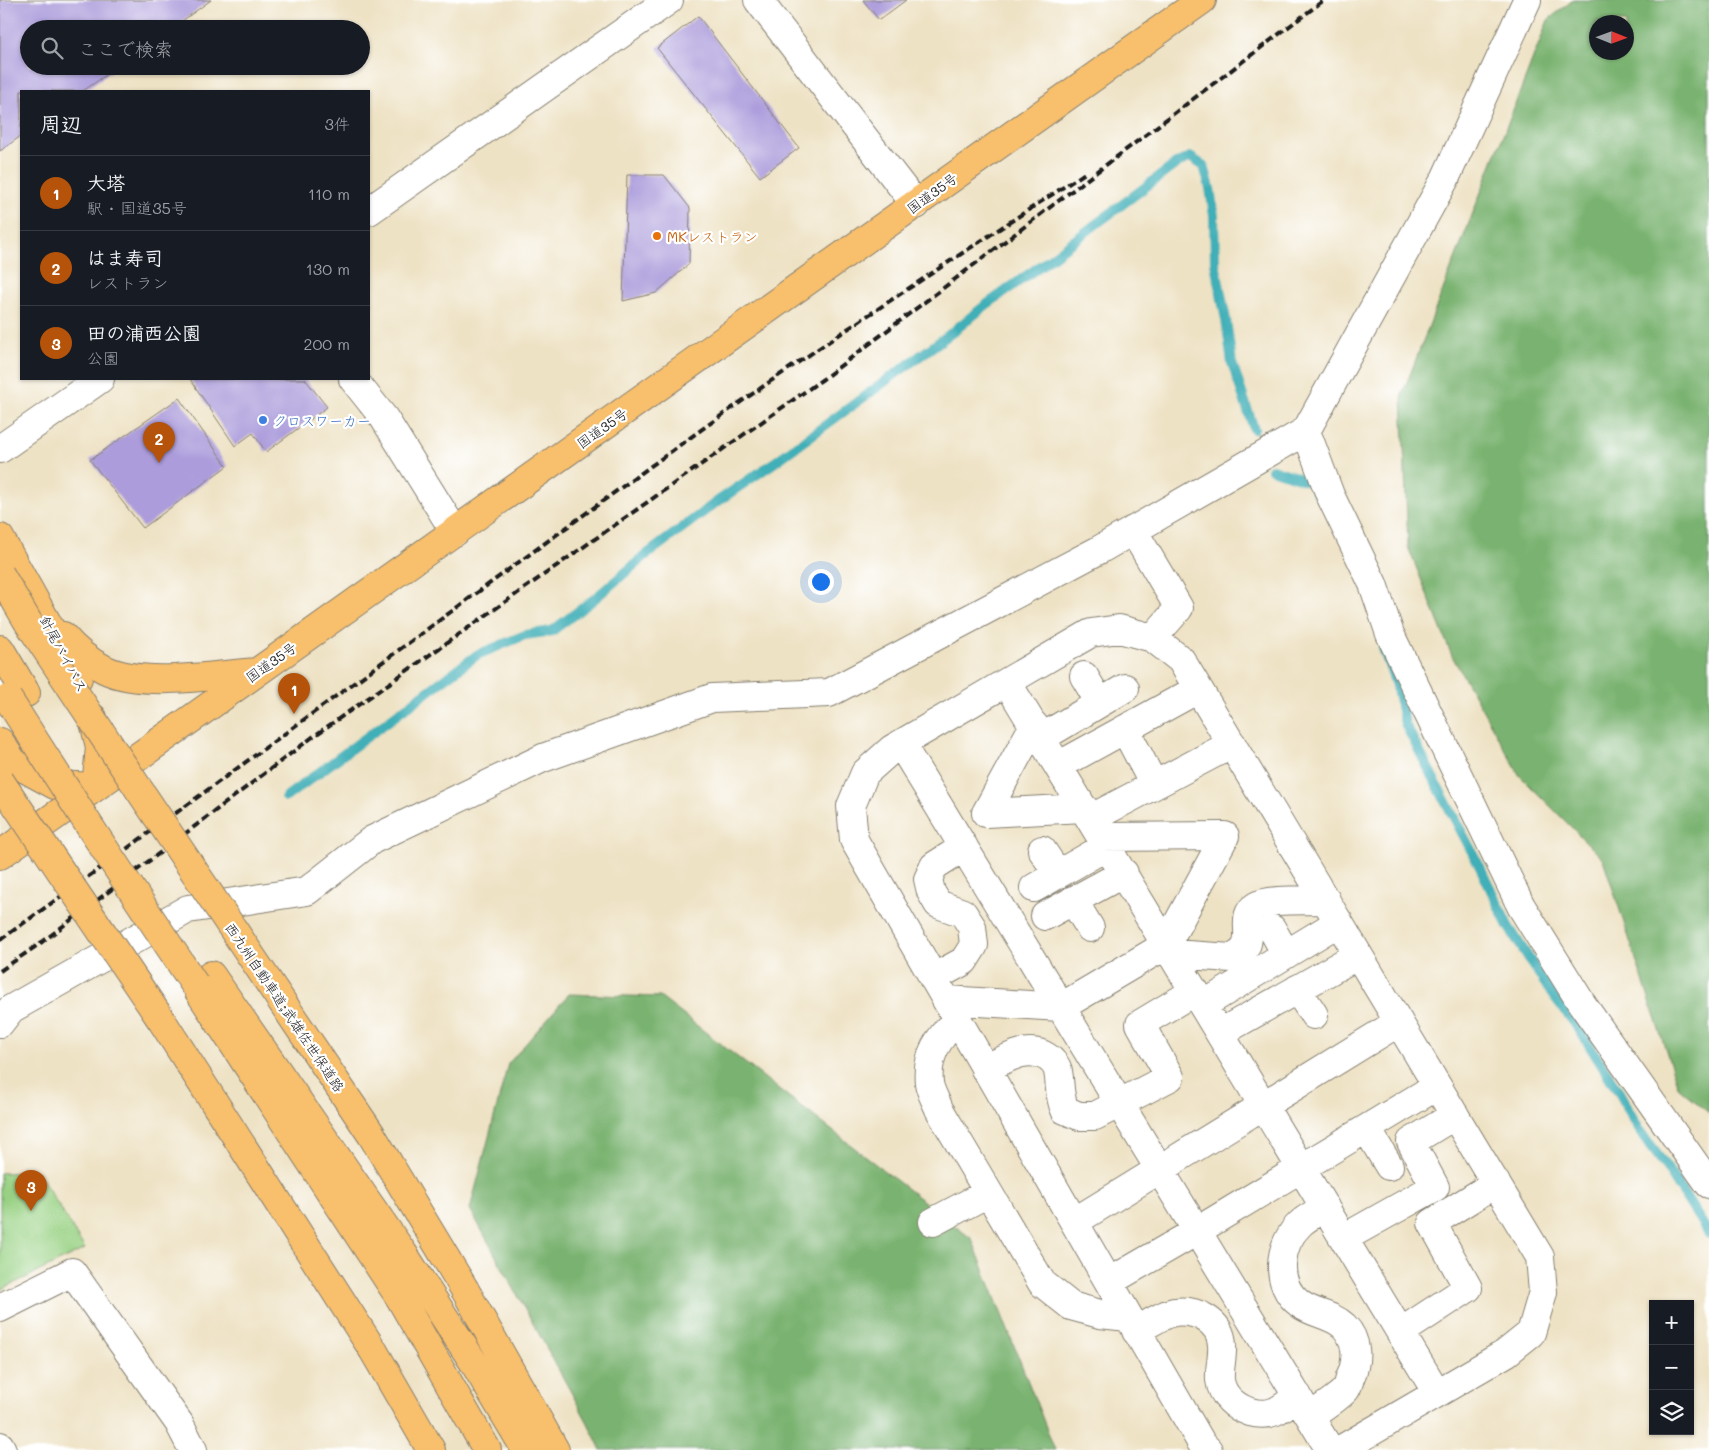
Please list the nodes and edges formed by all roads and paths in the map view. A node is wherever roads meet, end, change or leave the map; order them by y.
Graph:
1 (669, 0) edge
2 (758, 0) edge
3 (1202, 0) edge
4 (1527, 0) edge
5 (916, 204) junction
6 (370, 210) edge
7 (99, 380) edge
8 (354, 380) edge
9 (1306, 431) junction
10 (0, 449) edge
11 (1133, 530) junction
12 (455, 532) junction
13 (0, 538) edge
14 (0, 574) edge
15 (41, 610) junction
16 (1153, 638) junction
17 (0, 649) edge
18 (258, 672) junction
19 (1084, 676) dead end
20 (1007, 682) junction
21 (1125, 688) dead end
22 (1198, 689) junction
23 (11, 692) edge
24 (1100, 702) junction
25 (1125, 729) junction
26 (1037, 731) junction
27 (0, 742) edge
28 (901, 744) junction
29 (1232, 744) junction
30 (1058, 766) junction
31 (0, 781) edge
32 (1154, 785) junction
33 (96, 787) junction
34 (1096, 828) junction
35 (964, 847) junction
36 (1042, 850) dead end
37 (0, 855) edge
38 (1058, 874) junction
39 (1124, 874) junction
40 (1034, 888) dead end
41 (1074, 900) junction
42 (1332, 911) junction
43 (1045, 916) dead end
44 (1090, 928) dead end
45 (1272, 929) dead end
46 (1169, 949) junction
47 (1286, 954) junction
48 (1358, 955) junction
49 (203, 980) junction
50 (1298, 989) junction
51 (1199, 998) junction
52 (945, 999) junction
53 (1061, 1007) junction
54 (1314, 1016) dead end
55 (1399, 1022) junction
56 (0, 1023) edge
57 (1220, 1033) junction
58 (985, 1069) junction
59 (1437, 1086) junction
60 (1120, 1104) junction
61 (1263, 1105) junction
62 (1455, 1115) junction
63 (1367, 1129) junction
64 (1389, 1166) dead end
65 (1302, 1168) junction
66 (1160, 1169) junction
67 (1496, 1183) junction
68 (1709, 1184) edge
69 (988, 1192) junction
70 (1325, 1207) junction
71 (933, 1222) dead end
72 (1074, 1222) junction
73 (1198, 1231) junction
74 (1344, 1238) junction
75 (1109, 1282) junction
76 (0, 1308) edge
77 (1132, 1324) junction
78 (1401, 1332) junction
79 (1438, 1393) junction
80 (1304, 1407) junction
81 (0, 1446) edge
82 (2, 1450) edge
83 (193, 1450) edge
84 (431, 1450) edge
85 (488, 1450) edge
86 (526, 1450) edge
87 (555, 1450) edge
88 (1208, 1450) edge
89 (1330, 1450) edge
90 (1340, 1450) edge

1 - 6 street
2 - 5 street
3 - 5 highway, 国道35号
4 - 9 street
5 - 12 highway, 国道35号
7 - 10 street
8 - 12 street
9 - 11 street
9 - 68 street
11 - 16 street
11 - 56 street
12 - 18 highway, 国道35号
13 - 15 highway, 針尾バイパス
14 - 87 highway, 西九州自動車道;武雄佐世保道路, bridge
15 - 18 highway
15 - 33 highway, 針尾バイパス
16 - 20 street
16 - 22 street
17 - 23 highway
18 - 33 highway, 国道35号
19 - 24 street
20 - 26 street
20 - 28 street
21 - 24 street
22 - 25 street
22 - 29 street
23 - 49 highway, bridge
24 - 26 street
25 - 30 street
25 - 32 street
26 - 30 street
26 - 34 street
27 - 33 highway
28 - 35 street
28 - 52 street
29 - 32 street
29 - 42 street
30 - 34 street
31 - 84 highway, bridge
32 - 34 street
33 - 37 highway, 国道35号
34 - 38 street
34 - 39 street
34 - 46 street
35 - 52 street
35 - 53 street
36 - 38 street
38 - 40 street
39 - 41 street
39 - 46 street
41 - 43 street
41 - 44 street
42 - 46 street
42 - 47 street
42 - 48 street
45 - 47 street
46 - 51 street
46 - 53 street
47 - 51 street
48 - 50 street
48 - 55 street
49 - 85 highway
49 - 86 highway
50 - 54 street
50 - 57 street
51 - 57 street
51 - 60 street
52 - 53 street
52 - 58 street
52 - 69 street
53 - 60 street
55 - 59 street
55 - 61 street
57 - 61 street
58 - 60 street
58 - 72 street
59 - 62 street
59 - 63 street
60 - 66 street
61 - 65 street
61 - 66 street
62 - 67 street
62 - 74 street
63 - 64 street
63 - 65 street
65 - 70 street
65 - 73 street
66 - 72 street
66 - 73 street
67 - 78 street
67 - 79 street
69 - 71 street
69 - 77 street
70 - 74 street
70 - 80 street
72 - 75 street
73 - 75 street
73 - 80 street
74 - 78 street
75 - 77 street
76 - 83 street
77 - 80 street
77 - 88 street
78 - 79 street
79 - 90 street
80 - 89 street
81 - 82 street

